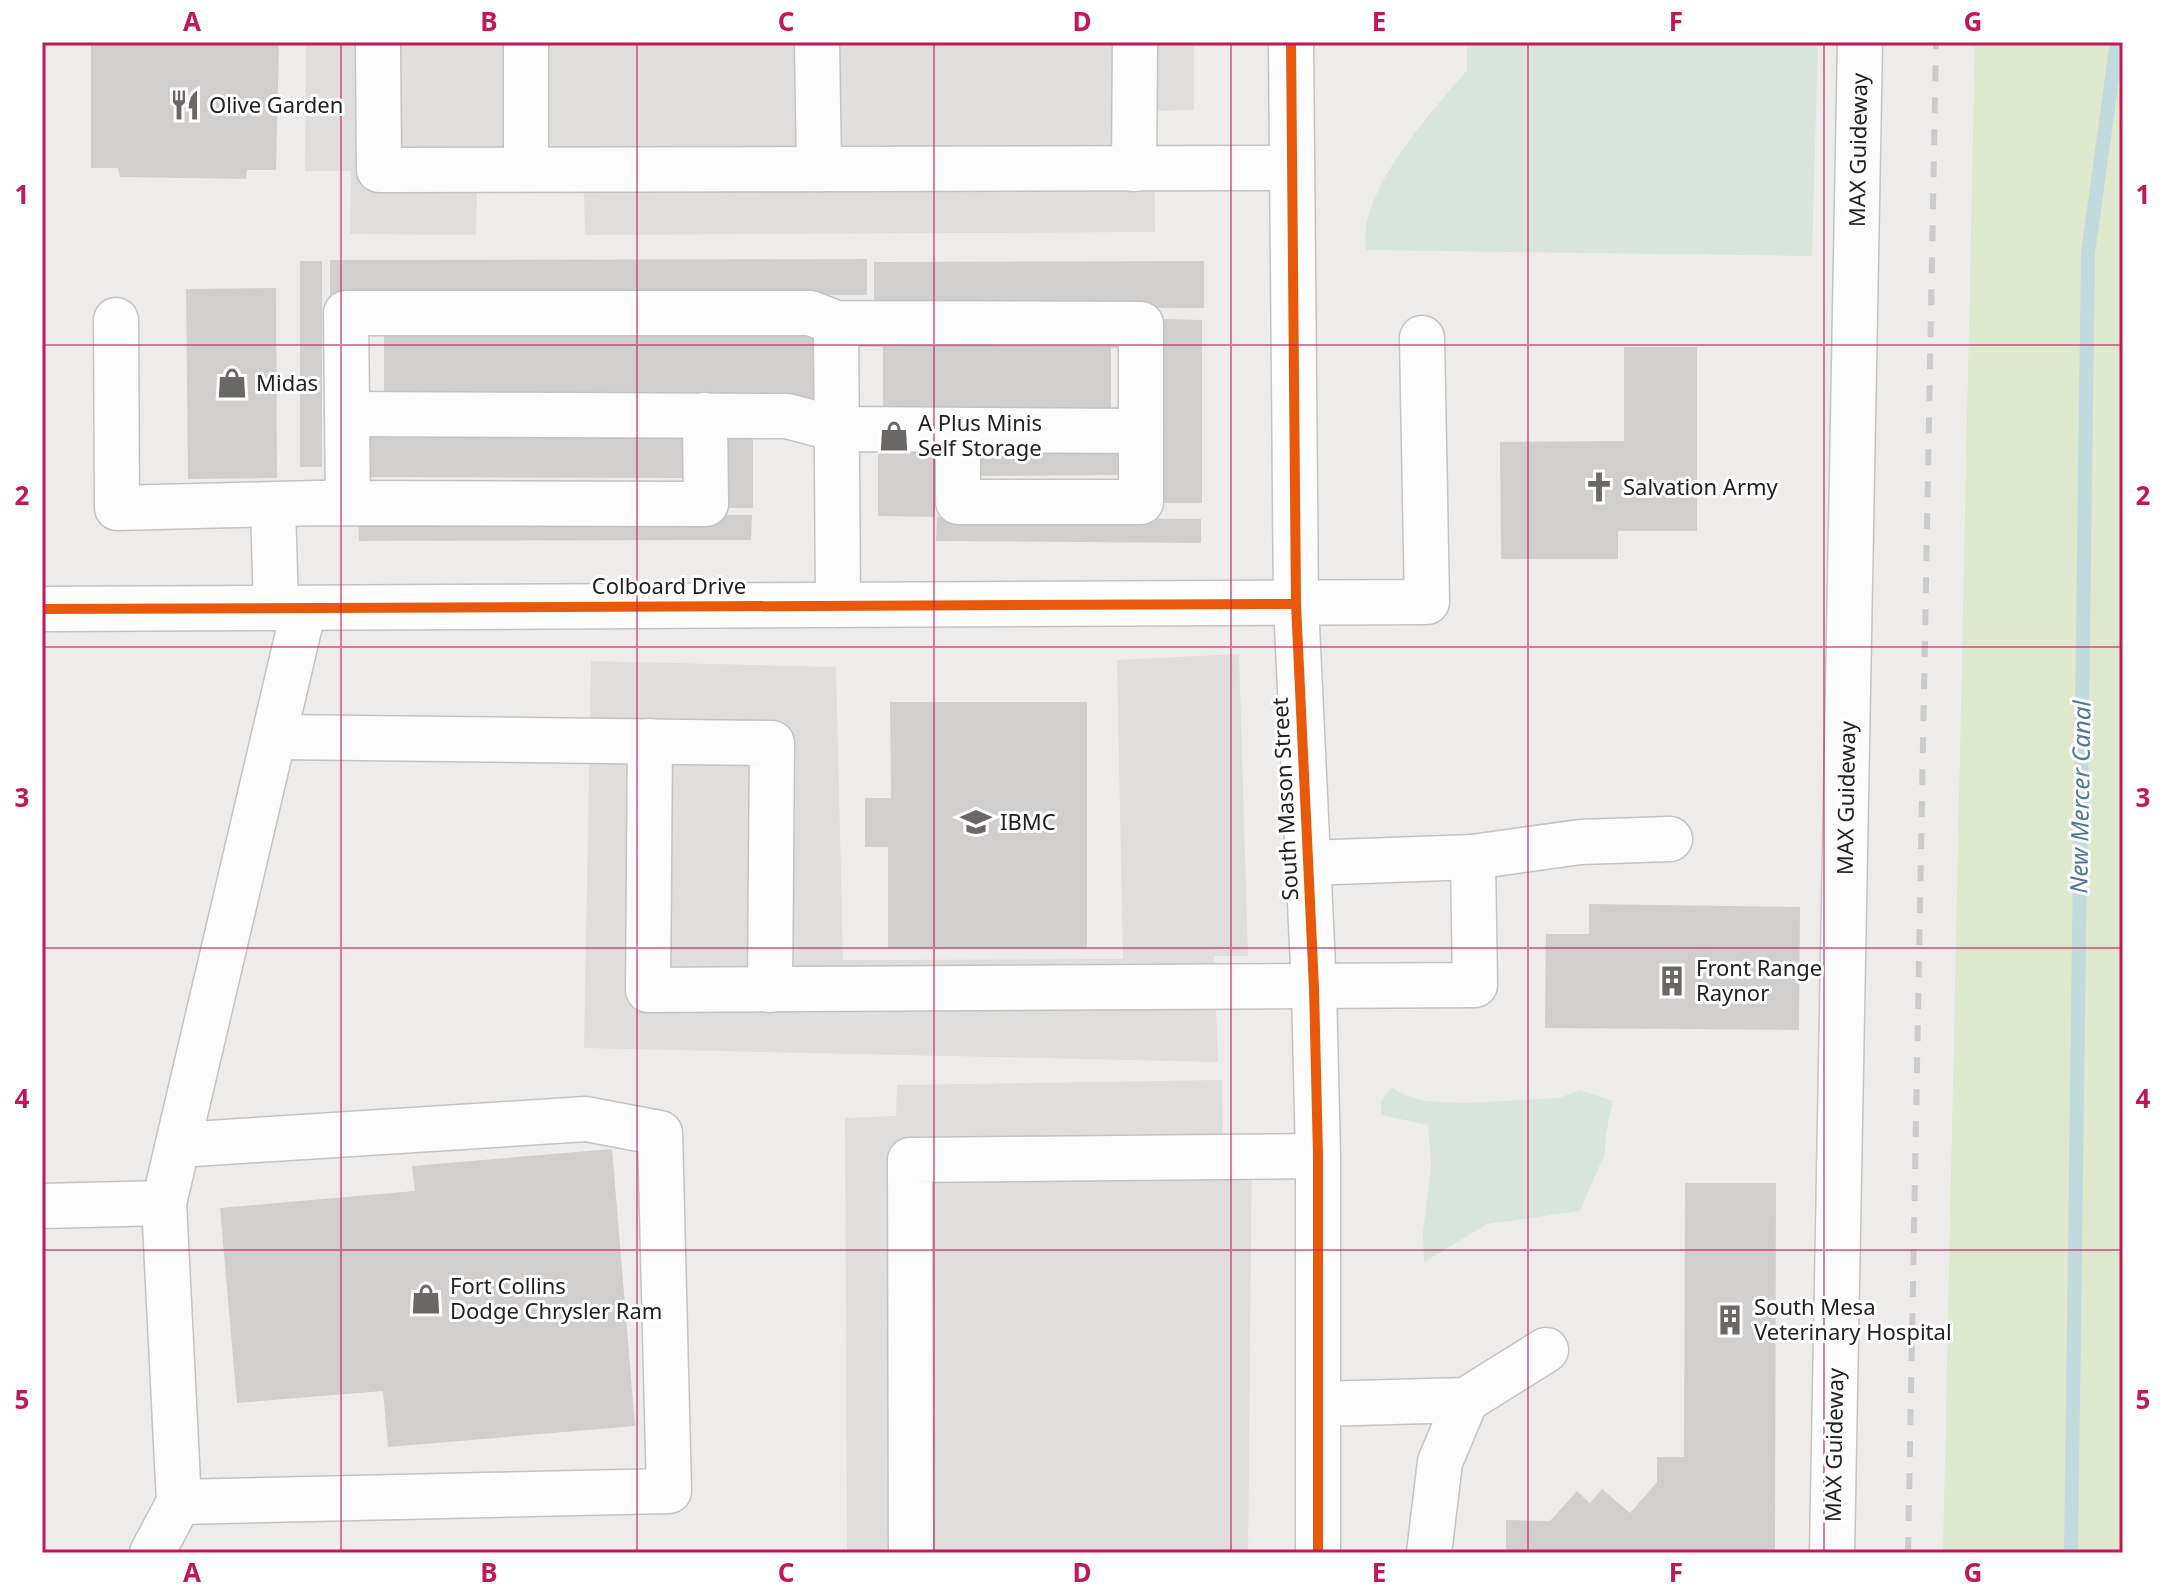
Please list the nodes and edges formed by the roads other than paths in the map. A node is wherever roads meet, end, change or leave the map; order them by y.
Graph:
1 (378, 42) edge
2 (526, 42) edge
3 (817, 42) edge
4 (1135, 42) edge
5 (1291, 42) edge
6 (1860, 42) edge
7 (1292, 168) junction
8 (526, 169) junction
9 (819, 169) junction
10 (1134, 169) junction
11 (116, 320) dead end
12 (836, 323) junction
13 (1422, 338) dead end
14 (347, 414) junction
15 (705, 415) junction
16 (836, 429) junction
17 (958, 430) junction
18 (1141, 431) junction
19 (348, 503) junction
20 (273, 505) junction
21 (1296, 604) junction
22 (838, 605) junction
23 (290, 608) junction
24 (42, 609) edge
25 (276, 737) junction
26 (650, 741) junction
27 (1670, 839) dead end
28 (1473, 857) junction
29 (1308, 863) junction
30 (1314, 988) junction
31 (770, 990) junction
32 (178, 1145) junction
33 (1318, 1156) junction
34 (164, 1203) junction
35 (42, 1206) edge
36 (1546, 1350) dead end
37 (1466, 1400) junction
38 (1319, 1404) junction
39 (179, 1502) junction
40 (152, 1553) edge
41 (911, 1553) edge
42 (1318, 1553) edge
43 (1429, 1553) edge
44 (1832, 1553) edge

1 - 8 street
2 - 8 street
3 - 9 street
4 - 10 street
5 - 7 street, South Mason Street
6 - 44 street, MAX Guideway
7 - 10 street
7 - 21 street, South Mason Street
8 - 9 street
9 - 10 street
11 - 20 street
12 - 14 street
12 - 16 street
12 - 18 street
13 - 21 street, Colboard Drive
14 - 15 street
14 - 19 street
15 - 16 street
15 - 19 street
16 - 17 street
16 - 22 street
17 - 18 street
17 - 18 street
19 - 20 street
20 - 23 street
21 - 22 street, Colboard Drive
21 - 29 street, South Mason Street
22 - 23 street, Colboard Drive
23 - 24 street, Colboard Drive
23 - 25 street
25 - 26 street
25 - 32 street
26 - 31 street
26 - 31 street
27 - 28 street
28 - 29 street
28 - 30 street
29 - 30 street, South Mason Street
30 - 31 street
30 - 33 street, South Mason Street
32 - 34 street
32 - 39 street
33 - 38 street, South Mason Street
33 - 41 street
34 - 35 street
34 - 39 street
36 - 37 street
37 - 38 street
37 - 43 street
38 - 42 street, South Mason Street
39 - 40 street

